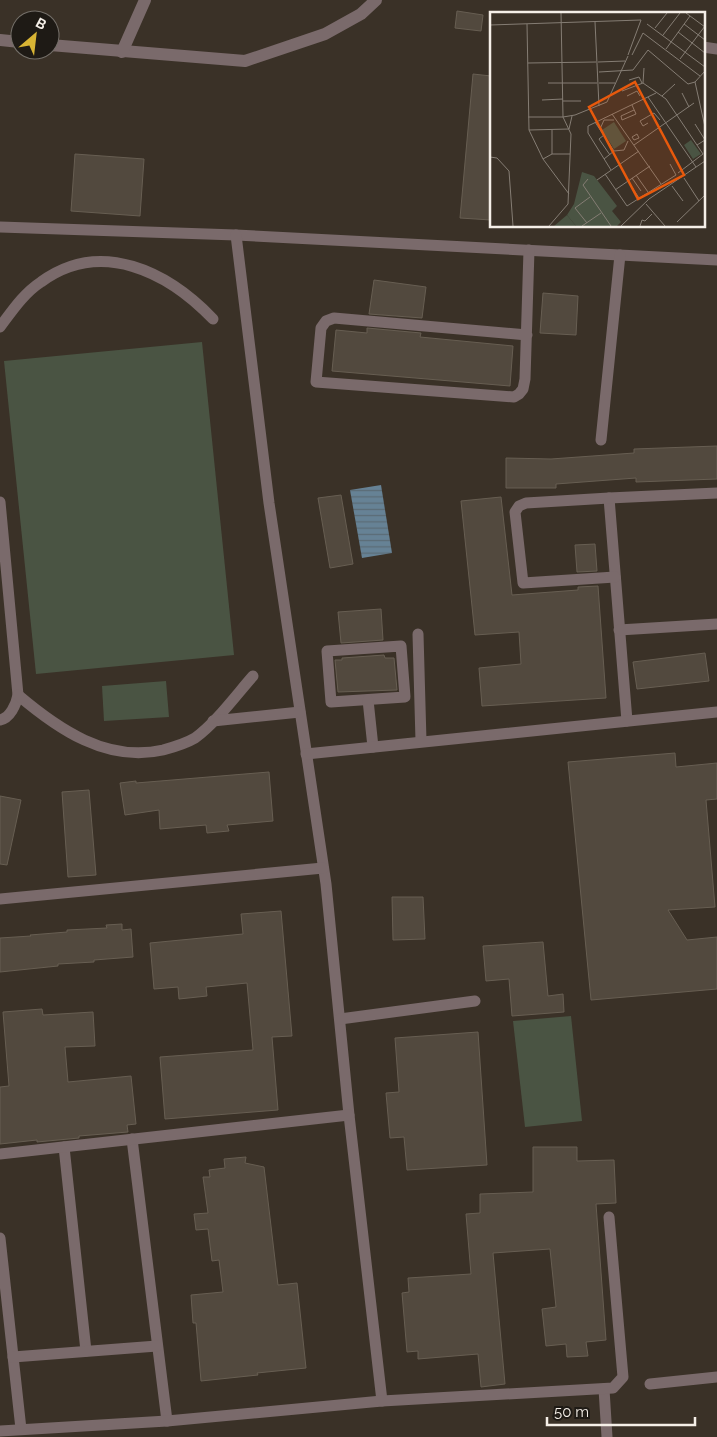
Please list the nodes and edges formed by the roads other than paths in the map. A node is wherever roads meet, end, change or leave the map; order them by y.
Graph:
1 (146, 0) edge
2 (376, 0) edge
3 (60, 46) edge
4 (704, 48) edge
5 (717, 49) edge
6 (122, 52) junction
7 (0, 227) edge
8 (236, 235) junction
9 (529, 250) junction
10 (620, 255) junction
11 (717, 260) edge
12 (214, 319) dead end
13 (0, 327) edge
14 (526, 335) junction
15 (601, 440) dead end
16 (717, 494) edge
17 (609, 498) junction
18 (0, 502) edge
19 (615, 577) junction
20 (4, 593) edge
21 (717, 624) edge
22 (619, 630) junction
23 (418, 634) dead end
24 (253, 676) dead end
25 (18, 695) junction
26 (368, 700) junction
27 (300, 712) junction
28 (717, 712) edge
29 (0, 720) edge
30 (213, 721) junction
31 (627, 721) junction
32 (421, 742) junction
33 (373, 747) junction
34 (306, 754) junction
35 (323, 868) junction
36 (0, 899) edge
37 (475, 1001) dead end
38 (340, 1019) junction
39 (349, 1115) junction
40 (132, 1139) junction
41 (64, 1147) junction
42 (0, 1154) edge
43 (609, 1217) dead end
44 (0, 1238) edge
45 (157, 1346) junction
46 (86, 1351) junction
47 (13, 1357) junction
48 (717, 1377) edge
49 (650, 1384) dead end
50 (604, 1389) junction
51 (382, 1401) junction
52 (167, 1421) junction
53 (90, 1425) junction
54 (21, 1429) junction
55 (0, 1432) edge
56 (92, 1437) edge
57 (606, 1437) edge

1 - 6 street
2 - 6 street
3 - 6 street
4 - 5 lane
7 - 8 lane
8 - 9 lane
8 - 27 lane
9 - 10 lane
9 - 14 lane
10 - 11 lane
10 - 15 lane
12 - 13 lane
14 - 14 lane
16 - 17 lane
17 - 19 lane
17 - 19 lane
18 - 20 lane
19 - 22 lane
20 - 25 lane
21 - 22 lane
22 - 31 lane
23 - 32 lane
24 - 30 lane
25 - 29 lane
25 - 30 lane
26 - 26 lane
26 - 33 lane
27 - 30 lane
27 - 34 lane
28 - 31 lane
31 - 32 lane
32 - 33 lane
33 - 34 lane
34 - 35 lane
35 - 36 lane
35 - 38 lane
37 - 38 lane
38 - 39 lane
39 - 40 lane
39 - 51 lane
40 - 41 lane
40 - 45 lane
41 - 42 lane
41 - 46 lane
43 - 50 lane
44 - 47 lane
45 - 46 lane
45 - 52 lane
46 - 47 lane
47 - 54 lane
48 - 49 lane
50 - 51 lane
50 - 57 lane
51 - 52 lane
52 - 53 lane
53 - 54 lane
53 - 56 lane
54 - 55 lane

